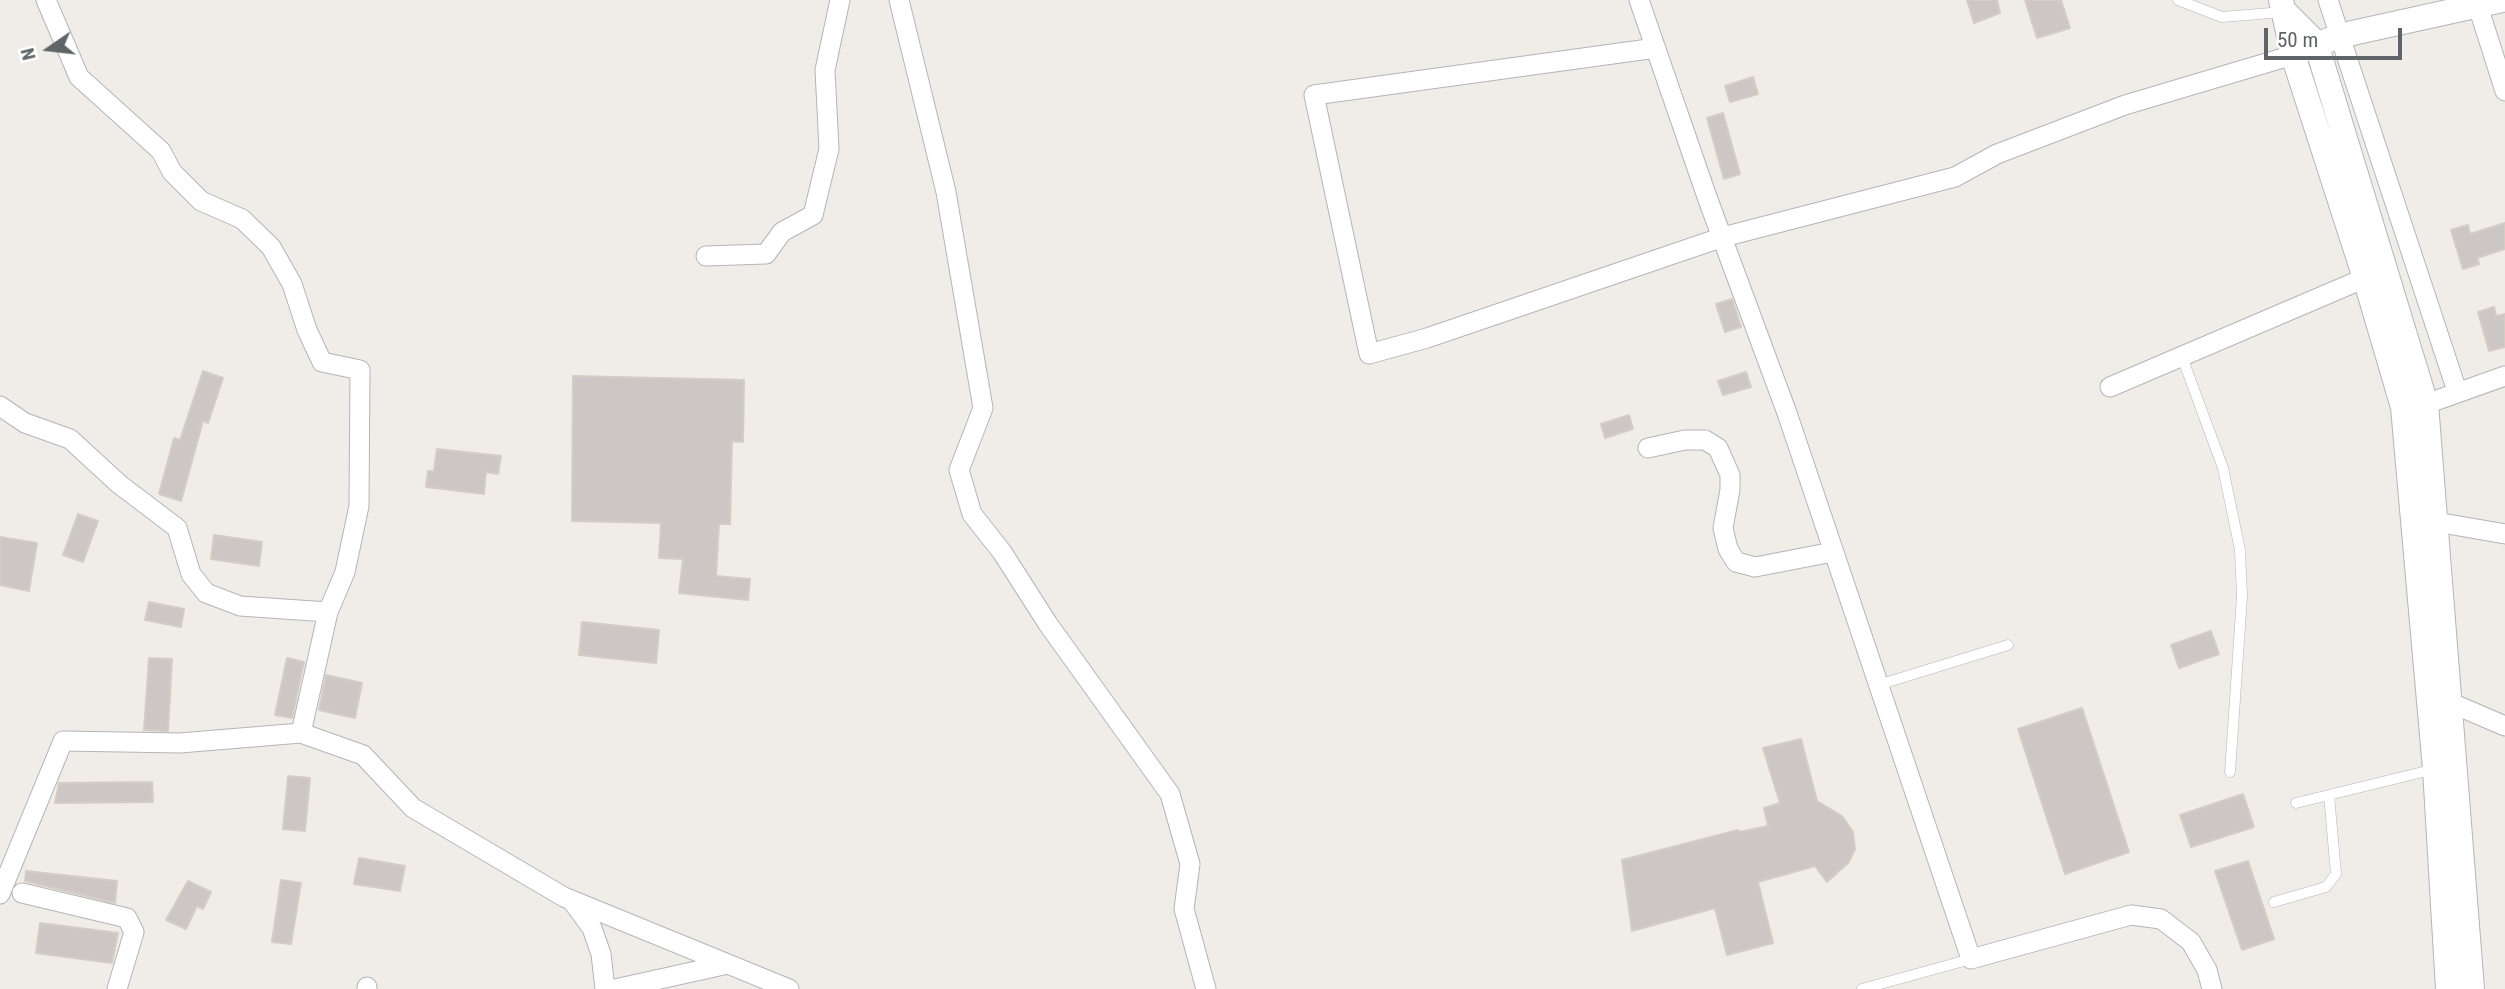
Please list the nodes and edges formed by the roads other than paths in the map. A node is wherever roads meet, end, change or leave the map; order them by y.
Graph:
1 (46, 0) edge
2 (840, 0) edge
3 (899, 0) edge
4 (1639, 0) edge
5 (2178, 0) edge
6 (2328, 0) edge
7 (2502, 0) edge
8 (2477, 3) edge
9 (2283, 6) edge
10 (2328, 40) junction
11 (1656, 48) junction
12 (2293, 55) junction
13 (2505, 91) edge
14 (1723, 237) junction
15 (706, 256) dead end
16 (2365, 278) junction
17 (2182, 357) junction
18 (2505, 376) edge
19 (2110, 387) dead end
20 (2457, 391) junction
21 (2426, 404) junction
22 (0, 406) edge
23 (1648, 448) dead end
24 (2436, 522) junction
25 (2505, 534) edge
26 (1833, 552) junction
27 (328, 612) junction
28 (2008, 645) dead end
29 (1878, 685) junction
30 (2449, 702) junction
31 (2505, 726) edge
32 (301, 733) junction
33 (2435, 769) junction
34 (2230, 772) dead end
35 (2329, 795) junction
36 (2296, 803) dead end
37 (22, 893) dead end
38 (0, 894) edge
39 (570, 899) junction
40 (2274, 902) dead end
41 (1971, 960) junction
42 (728, 964) junction
43 (117, 989) edge
44 (605, 989) edge
45 (615, 989) edge
46 (789, 989) edge
47 (1206, 989) edge
48 (1862, 989) edge
49 (2212, 989) edge
50 (2448, 989) edge
51 (2472, 989) edge

1 - 27 street
2 - 15 street
3 - 47 street
4 - 11 street
5 - 9 lane
6 - 10 street
7 - 8 street
8 - 10 street
8 - 13 street
9 - 10 street
9 - 12 street
10 - 12 street
10 - 20 street
10 - 21 street
11 - 14 street
11 - 14 street
12 - 14 street
12 - 16 street
14 - 26 street
16 - 17 street
16 - 33 street
17 - 19 street
17 - 34 lane
18 - 20 street
20 - 21 street
21 - 24 street
22 - 27 street
23 - 26 street
24 - 25 street
24 - 30 street
26 - 29 street
27 - 32 street
28 - 29 lane
29 - 41 street
30 - 31 street
30 - 51 street
32 - 38 street
32 - 39 street
33 - 35 lane
33 - 50 street
35 - 36 lane
35 - 40 lane
37 - 43 street
39 - 42 street
39 - 44 street
41 - 48 lane
41 - 49 street
42 - 45 street
42 - 46 street

